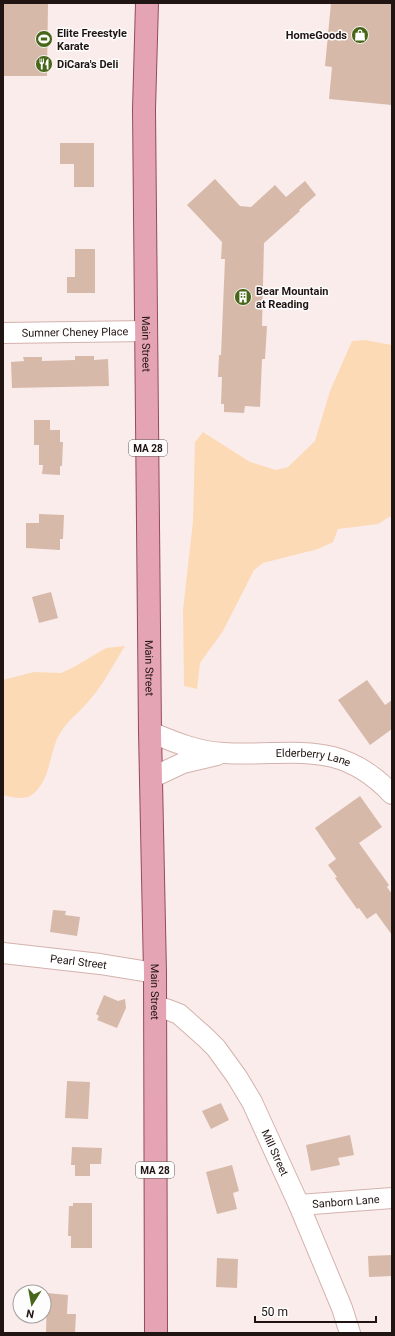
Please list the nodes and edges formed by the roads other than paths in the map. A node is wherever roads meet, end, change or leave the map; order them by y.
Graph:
1 (147, 3) edge
2 (147, 331) junction
3 (3, 334) edge
4 (150, 732) junction
5 (223, 753) junction
6 (151, 778) junction
7 (392, 794) edge
8 (3, 953) edge
9 (155, 973) junction
10 (155, 1007) junction
11 (392, 1198) edge
12 (299, 1205) junction
13 (156, 1333) edge
14 (350, 1333) edge

1 - 2 main road, Main Street / MA 28
2 - 3 street, Sumner Cheney Place
2 - 4 main road, Main Street / MA 28
4 - 5 street, Elderberry Lane
4 - 6 main road, Main Street / MA 28
5 - 6 street, Elderberry Lane
5 - 7 street, Elderberry Lane
6 - 9 main road, Main Street / MA 28
8 - 9 street, Pearl Street
9 - 10 main road, Main Street / MA 28
10 - 12 street, Mill Street
10 - 13 main road, Main Street / MA 28
11 - 12 street, Sanborn Lane
12 - 14 street, Mill Street

